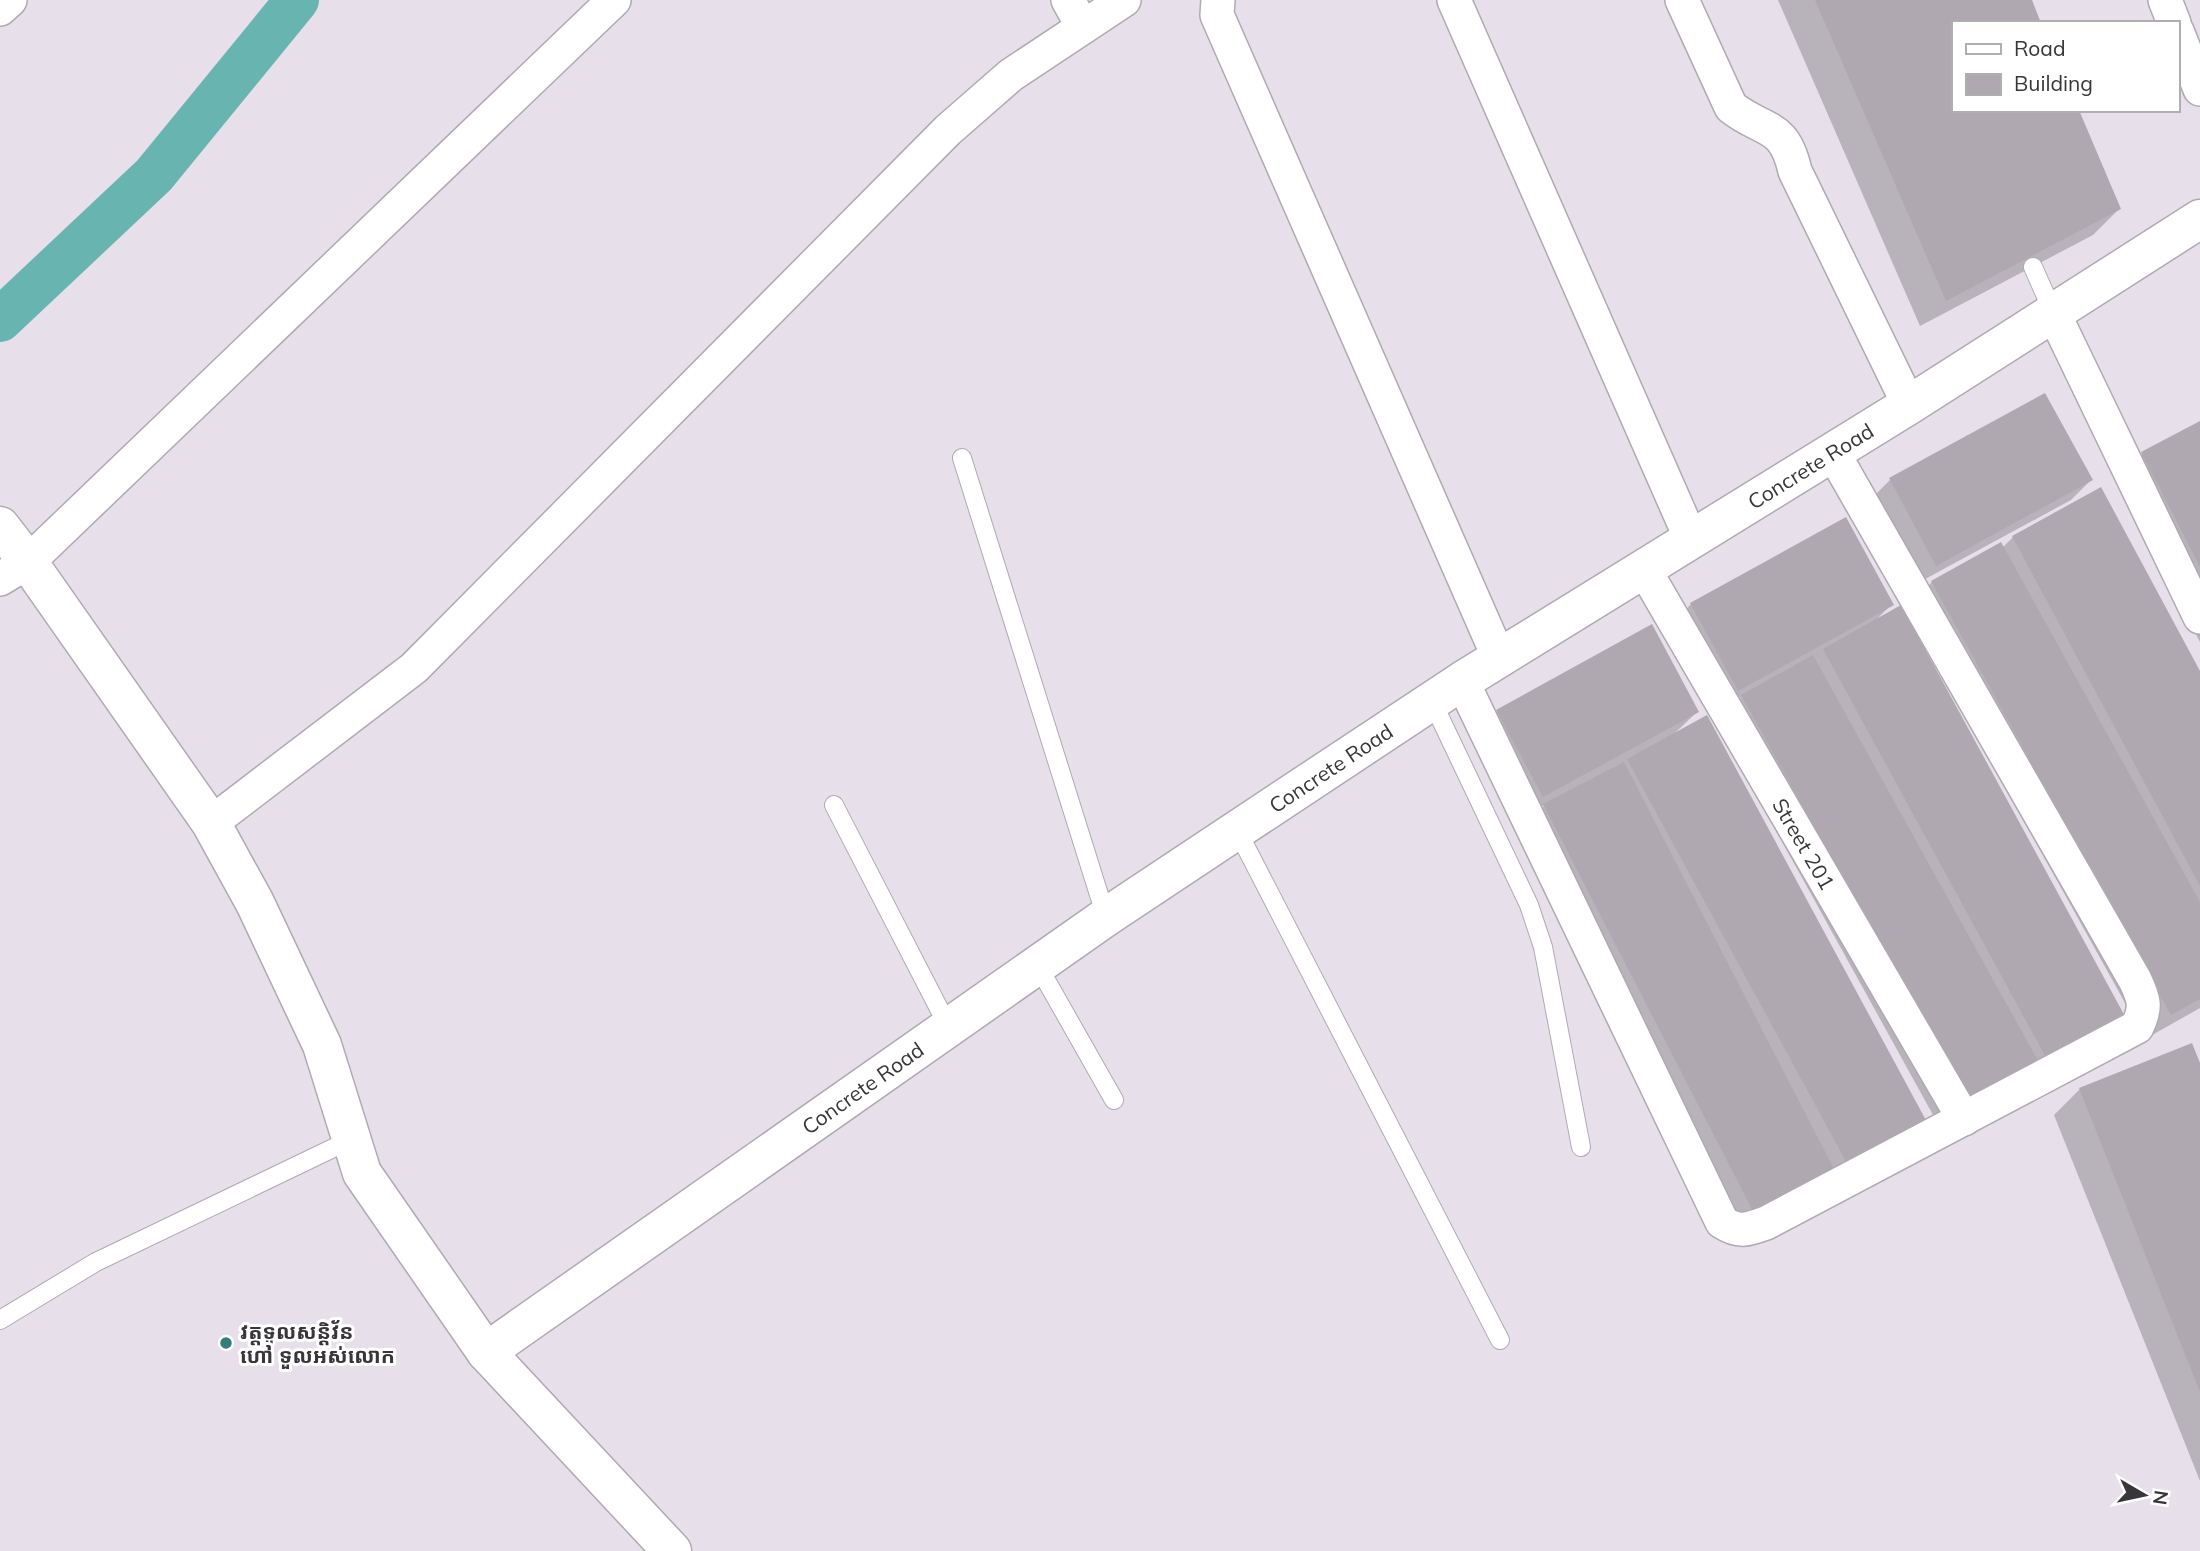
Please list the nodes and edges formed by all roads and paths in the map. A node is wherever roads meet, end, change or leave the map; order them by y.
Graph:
1 (10, 0) edge
2 (614, 0) edge
3 (1124, 0) edge
4 (1218, 0) edge
5 (1454, 0) edge
6 (1682, 0) edge
7 (2165, 0) edge
8 (0, 9) edge
9 (1075, 13) edge
10 (2173, 21) edge
11 (2179, 36) edge
12 (2200, 89) edge
13 (2200, 219) edge
14 (2033, 267) dead end
15 (2053, 312) junction
16 (1909, 405) junction
17 (1832, 451) junction
18 (962, 458) dead end
19 (1691, 539) junction
20 (8, 550) edge
21 (1643, 569) junction
22 (2200, 617) edge
23 (1499, 658) junction
24 (1447, 691) junction
25 (834, 805) dead end
26 (211, 823) junction
27 (1237, 830) junction
28 (1106, 917) junction
29 (1038, 966) junction
30 (949, 1028) junction
31 (1114, 1100) dead end
32 (1965, 1119) junction
33 (350, 1140) junction
34 (1581, 1147) dead end
35 (0, 1320) edge
36 (1500, 1340) dead end
37 (486, 1352) junction
38 (655, 1546) edge

1 - 8 street
2 - 20 street
3 - 9 street
4 - 23 street
5 - 19 street
6 - 16 street
7 - 10 street
9 - 26 street
11 - 12 street
13 - 15 street, Concrete Road
14 - 15 lane
15 - 16 street, Concrete Road
15 - 22 street
16 - 17 street, Concrete Road
17 - 19 street, Concrete Road
17 - 32 street
18 - 28 lane
19 - 21 street, Concrete Road
20 - 26 street
21 - 23 street, Concrete Road
21 - 32 street, Street 201
23 - 24 street, Concrete Road
24 - 27 street, Concrete Road
24 - 32 street
24 - 34 lane
25 - 30 lane
26 - 33 street
27 - 28 street, Concrete Road
27 - 36 lane
28 - 29 street, Concrete Road
29 - 30 street, Concrete Road
29 - 31 lane
30 - 37 street, Concrete Road
33 - 35 lane
33 - 37 street
37 - 38 street

